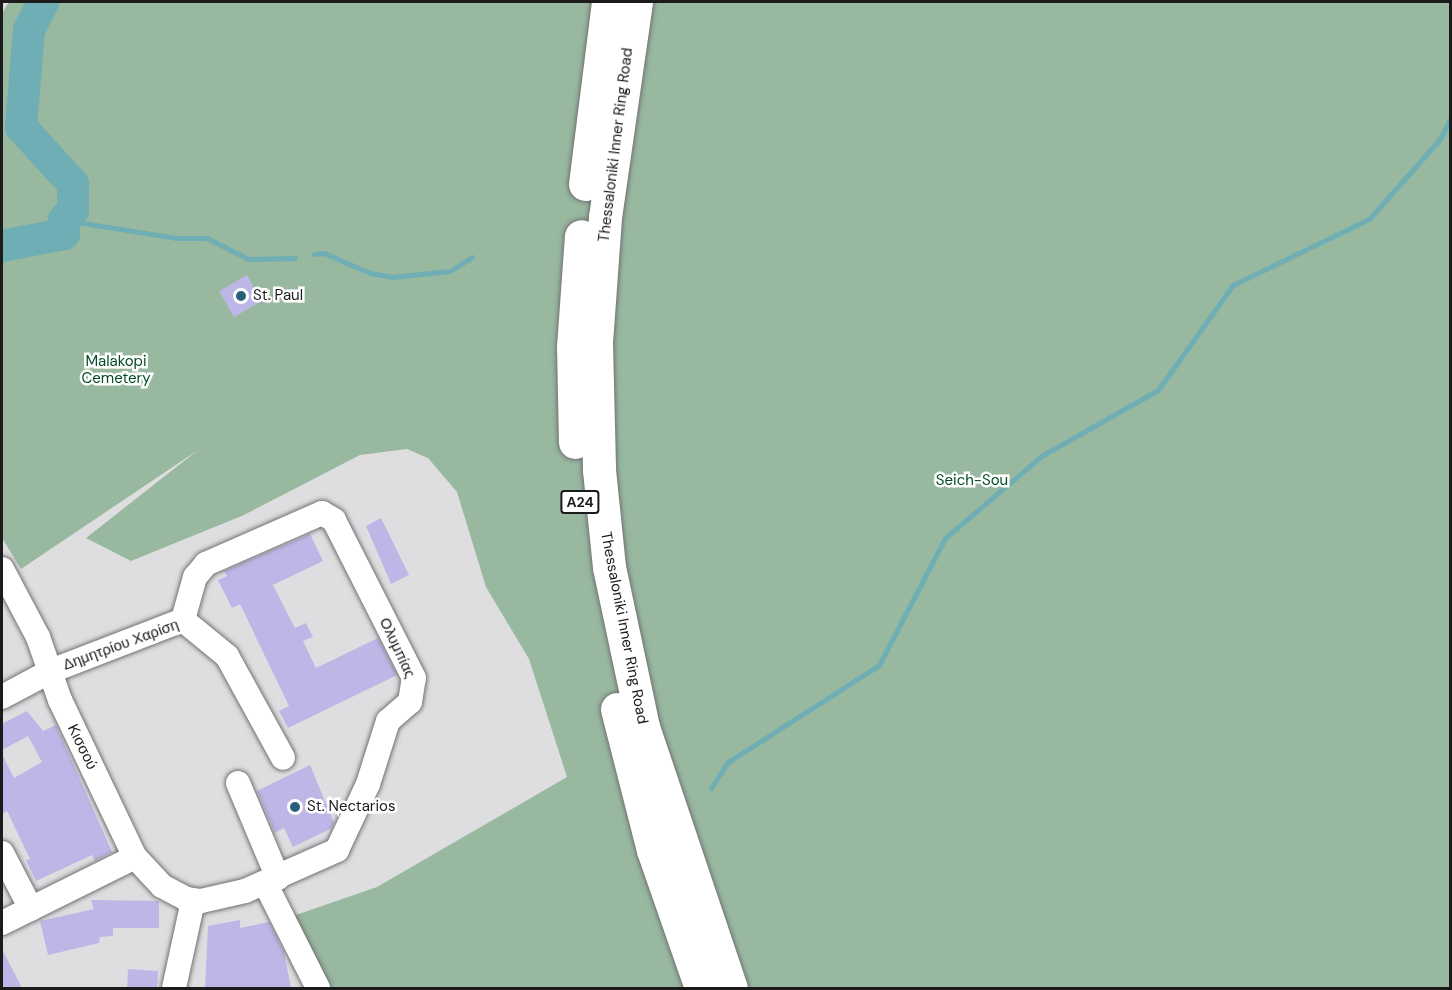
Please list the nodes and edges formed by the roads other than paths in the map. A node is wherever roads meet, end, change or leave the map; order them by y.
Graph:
1 (608, 2) edge
2 (636, 2) edge
3 (2, 569) edge
4 (183, 620) junction
5 (51, 671) junction
6 (2, 696) edge
7 (283, 758) dead end
8 (238, 783) dead end
9 (2, 853) edge
10 (135, 857) junction
11 (272, 880) junction
12 (193, 901) junction
13 (31, 909) junction
14 (2, 922) edge
15 (174, 988) edge
16 (318, 988) edge
17 (701, 988) edge
18 (731, 988) edge

1 - 17 highway, Thessaloniki Inner Ring Road / Α24
2 - 18 highway, Thessaloniki Inner Ring Road / Α24
3 - 5 street, Κισσού
4 - 5 street, Δημητρίου Χαρίση
4 - 7 street, Δημητρίου Χαρίση
4 - 11 street, Ολυμπίας
5 - 6 street, Δημητρίου Χαρίση
5 - 10 street, Κισσού
8 - 11 street
9 - 13 street
10 - 12 street, Κισσού
10 - 13 street
11 - 12 street, Ολυμπίας
11 - 16 street
12 - 15 street
13 - 14 street

